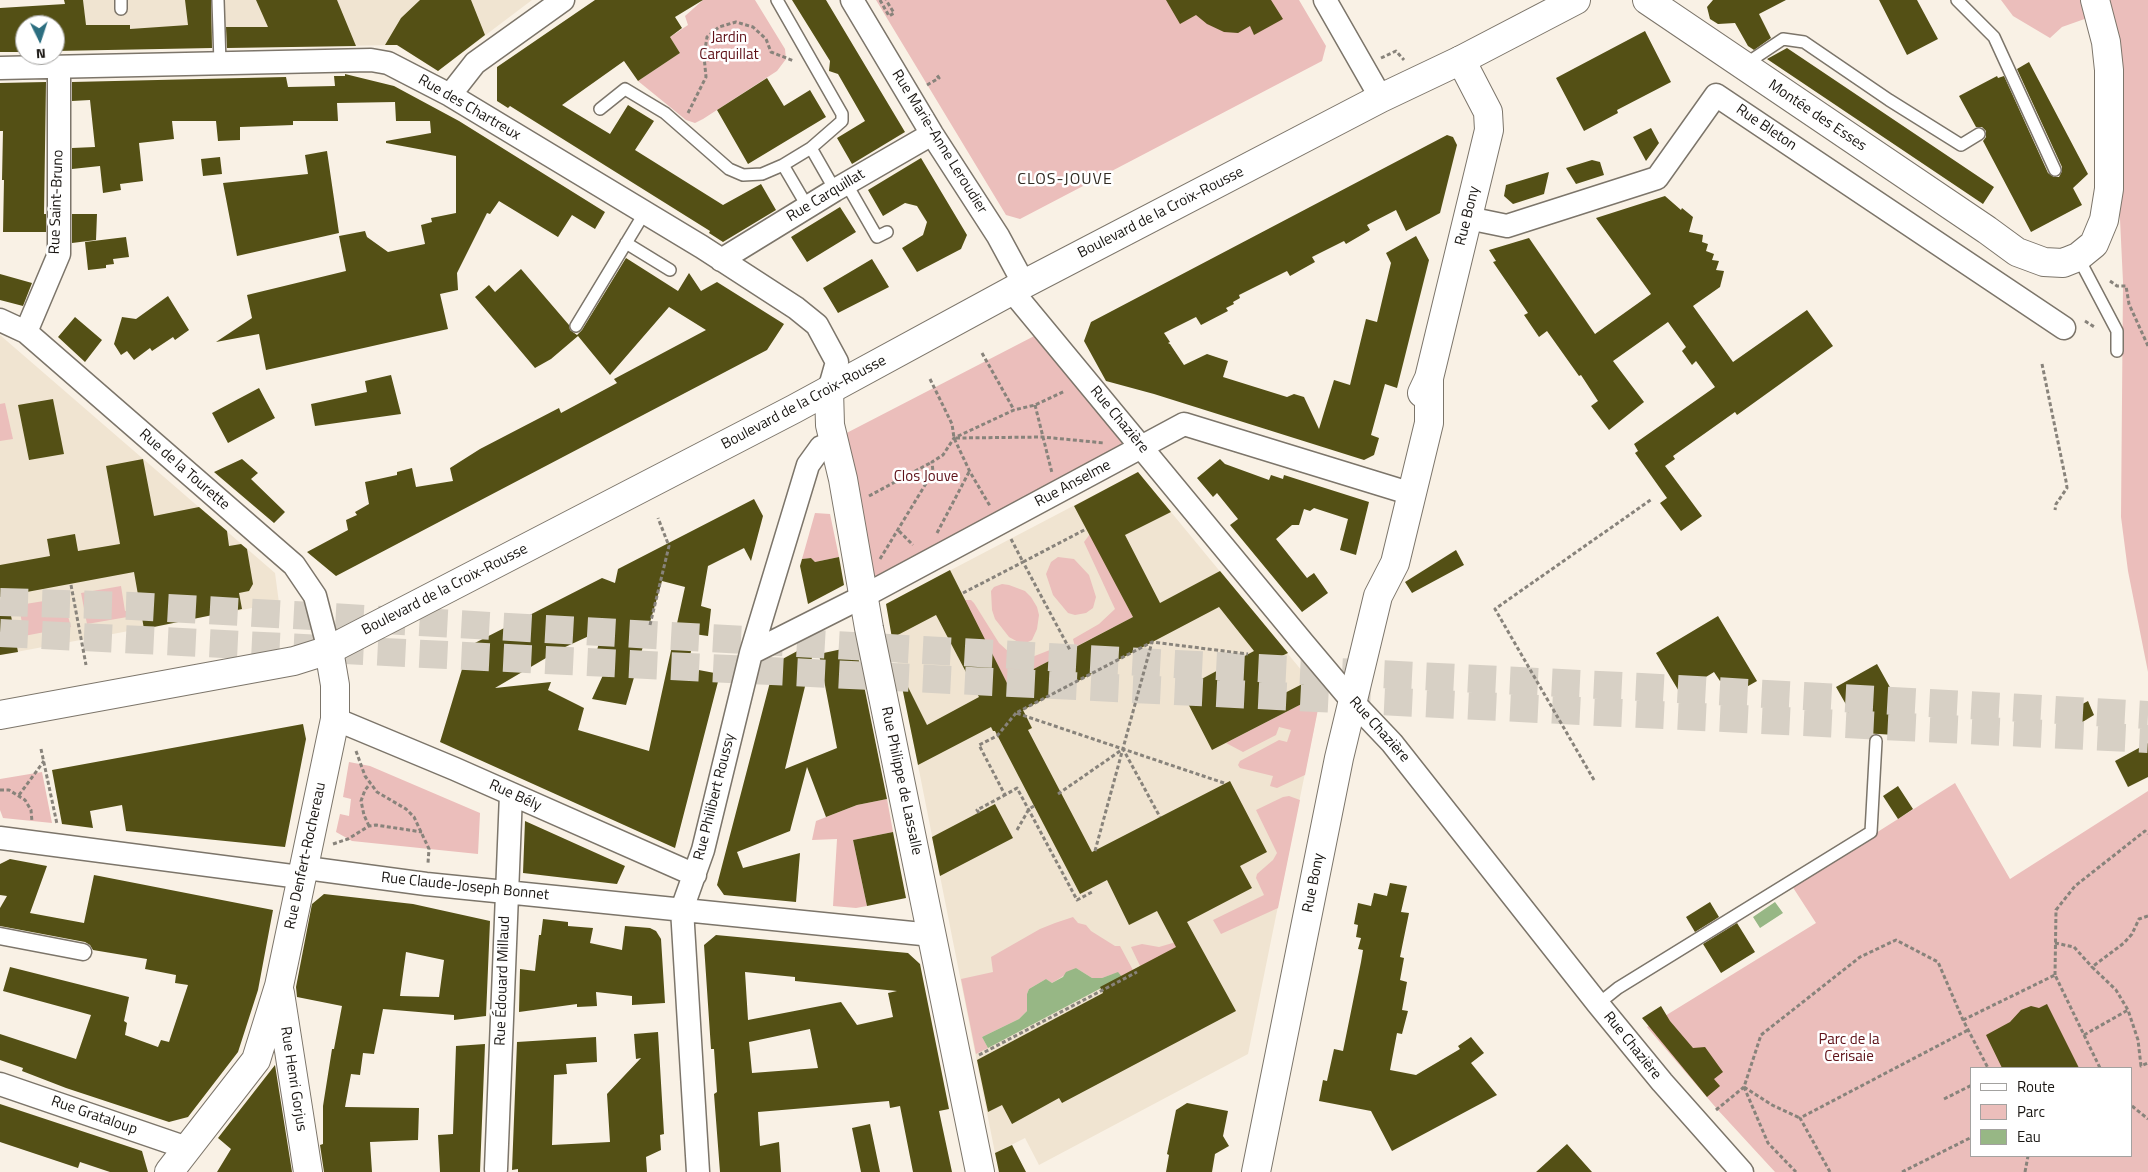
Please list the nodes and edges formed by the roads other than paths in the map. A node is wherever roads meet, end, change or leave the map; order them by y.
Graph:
1 (218, 0) edge
2 (563, 0) edge
3 (777, 0) edge
4 (852, 0) edge
5 (1325, 0) edge
6 (1576, 0) edge
7 (1647, 0) edge
8 (1957, 0) edge
9 (2096, 0) edge
10 (1461, 60) junction
11 (220, 63) junction
12 (1743, 66) junction
13 (59, 67) junction
14 (0, 68) edge
15 (450, 95) junction
16 (1382, 98) junction
17 (600, 109) dead end
18 (932, 134) junction
19 (1979, 134) dead end
20 (811, 148) junction
21 (783, 165) junction
22 (2055, 170) dead end
23 (840, 186) junction
24 (807, 206) junction
25 (645, 212) junction
26 (1468, 218) junction
27 (887, 232) dead end
28 (626, 243) junction
29 (2078, 257) junction
30 (721, 260) junction
31 (670, 270) dead end
32 (1018, 288) junction
33 (0, 320) edge
34 (576, 326) dead end
35 (2064, 328) dead end
36 (26, 332) junction
37 (2117, 351) dead end
38 (829, 390) junction
39 (835, 443) junction
40 (1142, 448) junction
41 (1403, 491) junction
42 (864, 596) junction
43 (329, 650) junction
44 (751, 653) junction
45 (1353, 702) junction
46 (0, 715) edge
47 (335, 719) junction
48 (1876, 741) dead end
49 (510, 794) junction
50 (0, 838) edge
51 (302, 873) junction
52 (694, 875) junction
53 (506, 892) junction
54 (682, 909) junction
55 (932, 935) junction
56 (0, 936) edge
57 (82, 952) dead end
58 (279, 986) junction
59 (1598, 1004) junction
60 (256, 1060) junction
61 (290, 1061) junction
62 (0, 1084) edge
63 (187, 1148) junction
64 (496, 1169) dead end
65 (169, 1172) edge
66 (308, 1172) edge
67 (698, 1172) edge
68 (980, 1172) edge
69 (1256, 1172) edge
70 (1742, 1172) edge

1 - 11 lane
2 - 15 street
3 - 20 lane
4 - 18 street, Rue Marie-Anne Leroudier
5 - 16 street
6 - 10 street, Boulevard de la Croix-Rousse
7 - 12 street, Montée des Esses
8 - 22 lane
9 - 29 street
10 - 16 street, Boulevard de la Croix-Rousse
10 - 26 street, Rue Bony
11 - 13 street, Rue des Chartreux
11 - 15 street, Rue des Chartreux
12 - 19 lane
12 - 29 street, Montée des Esses
13 - 14 street, Rue des Chartreux
13 - 36 street, Rue Saint-Bruno
15 - 25 street, Rue des Chartreux
16 - 32 street, Boulevard de la Croix-Rousse
17 - 21 lane
18 - 23 street, Rue Carquillat
18 - 32 street, Rue Marie-Anne Leroudier
20 - 21 lane
20 - 23 lane
21 - 24 lane
23 - 24 street, Rue Carquillat
23 - 27 lane
24 - 30 street, Rue Carquillat
25 - 28 lane
25 - 30 street, Rue des Chartreux
26 - 35 street, Rue Bleton
26 - 41 street, Rue Bony
28 - 31 lane
28 - 34 lane
29 - 37 lane
30 - 38 street, Rue des Chartreux
32 - 38 street, Boulevard de la Croix-Rousse
32 - 40 street, Rue Chazière
33 - 36 street, Rue de la Tourette
36 - 43 street, Rue de la Tourette
38 - 39 street, Rue Philippe de Lassalle
38 - 43 street, Boulevard de la Croix-Rousse
39 - 42 street, Rue Philippe de Lassalle
39 - 44 street, Rue Philibert Roussy
40 - 41 street, Rue Anselme
40 - 42 street, Rue Anselme
40 - 45 street, Rue Chazière
41 - 45 street, Rue Bony
42 - 44 street, Rue Anselme
42 - 55 street, Rue Philippe de Lassalle
43 - 46 street, Boulevard de la Croix-Rousse
43 - 47 street, Rue Denfert-Rochereau
44 - 52 street, Rue Philibert Roussy
45 - 59 street, Rue Chazière
45 - 69 street, Rue Bony
47 - 49 street, Rue Bély
47 - 51 street, Rue Denfert-Rochereau
48 - 59 lane
49 - 52 street, Rue Bély
49 - 53 street, Rue Édouard Millaud
50 - 51 street, Rue Claude-Joseph Bonnet
51 - 53 street, Rue Claude-Joseph Bonnet
51 - 58 street, Rue Denfert-Rochereau
52 - 54 street, Rue Philibert Roussy
53 - 54 street, Rue Claude-Joseph Bonnet
53 - 64 street, Rue Édouard Millaud
54 - 55 street, Rue Claude-Joseph Bonnet
54 - 67 street, Rue Philibert Roussy
55 - 68 street, Rue Philippe de Lassalle
56 - 57 street
58 - 60 street, Rue Denfert-Rochereau
58 - 61 street, Rue Henri Gorjus
59 - 70 street, Rue Chazière
60 - 61 street
60 - 63 street, Rue Denfert-Rochereau
61 - 66 street, Rue Henri Gorjus
62 - 63 street, Rue Grataloup
63 - 65 street, Rue Denfert-Rochereau

